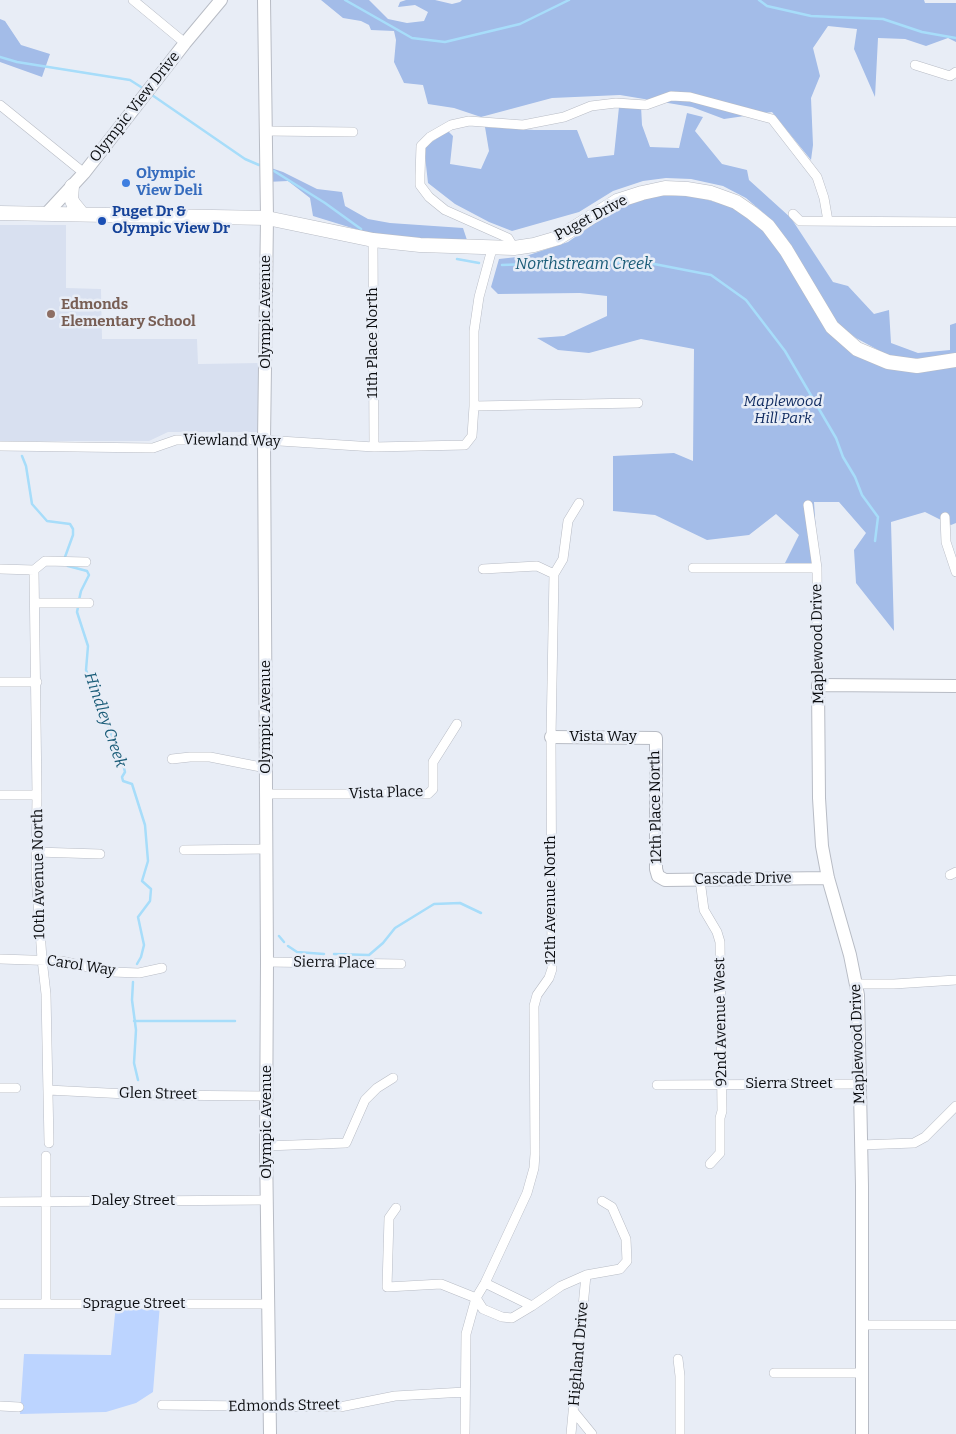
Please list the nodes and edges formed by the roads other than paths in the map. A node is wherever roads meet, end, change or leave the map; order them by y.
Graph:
1 (133, 0) edge
2 (221, 0) edge
3 (264, 0) edge
4 (185, 43) junction
5 (915, 65) dead end
6 (956, 72) edge
7 (0, 105) edge
8 (266, 131) junction
9 (353, 132) dead end
10 (84, 173) junction
11 (72, 186) junction
12 (0, 213) edge
13 (47, 213) junction
14 (82, 214) junction
15 (793, 214) dead end
16 (266, 218) junction
17 (828, 221) junction
18 (956, 222) edge
19 (373, 240) junction
20 (492, 248) junction
21 (514, 248) junction
22 (956, 360) edge
23 (638, 403) dead end
24 (474, 406) junction
25 (264, 440) junction
26 (0, 446) edge
27 (374, 447) junction
28 (579, 503) dead end
29 (808, 505) dead end
30 (945, 517) dead end
31 (86, 562) dead end
32 (693, 568) dead end
33 (817, 568) junction
34 (0, 569) edge
35 (483, 569) dead end
36 (34, 570) junction
37 (956, 572) edge
38 (554, 574) junction
39 (89, 603) dead end
40 (35, 604) junction
41 (0, 682) edge
42 (37, 682) junction
43 (818, 685) junction
44 (956, 686) edge
45 (457, 724) dead end
46 (551, 737) junction
47 (656, 738) joint
48 (172, 760) dead end
49 (266, 768) junction
50 (266, 794) junction
51 (0, 795) edge
52 (38, 795) junction
53 (266, 849) junction
54 (184, 850) dead end
55 (36, 852) junction
56 (100, 854) dead end
57 (658, 876) joint
58 (828, 878) junction
59 (700, 880) junction
60 (0, 959) edge
61 (42, 960) junction
62 (267, 962) junction
63 (401, 964) dead end
64 (162, 968) dead end
65 (956, 980) edge
66 (856, 984) junction
67 (393, 1078) dead end
68 (722, 1084) junction
69 (860, 1084) junction
70 (657, 1085) dead end
71 (0, 1088) edge
72 (16, 1088) dead end
73 (48, 1090) junction
74 (268, 1096) junction
75 (956, 1106) edge
76 (49, 1143) dead end
77 (861, 1145) junction
78 (266, 1146) junction
79 (46, 1156) dead end
80 (710, 1164) dead end
81 (267, 1200) junction
82 (602, 1201) dead end
83 (0, 1202) edge
84 (46, 1202) junction
85 (396, 1208) dead end
86 (586, 1275) junction
87 (485, 1283) junction
88 (476, 1298) junction
89 (0, 1304) edge
90 (46, 1304) junction
91 (268, 1304) junction
92 (532, 1306) junction
93 (862, 1325) junction
94 (956, 1325) edge
95 (678, 1359) dead end
96 (862, 1372) junction
97 (774, 1373) dead end
98 (465, 1392) junction
99 (162, 1405) dead end
100 (0, 1406) edge
101 (20, 1407) dead end
102 (270, 1407) junction
103 (574, 1412) junction
104 (270, 1434) edge
105 (465, 1434) edge
106 (571, 1434) edge
107 (592, 1434) edge
108 (680, 1434) edge
109 (862, 1434) edge

1 - 4 street
2 - 4 street, Olympic View Drive
3 - 8 street, Olympic Avenue
4 - 10 street, Olympic View Drive
5 - 6 street
7 - 10 street
8 - 9 street
8 - 16 street, Olympic Avenue
10 - 11 street, Olympic View Drive
11 - 13 street, Olympic View Drive
11 - 14 main road
12 - 13 main road, Puget Drive
13 - 14 main road, Puget Drive
14 - 16 main road, Puget Drive
15 - 17 street
16 - 19 main road, Puget Drive
16 - 25 street, Olympic Avenue
17 - 18 street
17 - 21 street
19 - 20 main road, Puget Drive
19 - 27 street, 11th Place North
20 - 21 main road, Puget Drive
20 - 24 street
21 - 22 main road, Puget Drive
23 - 24 street
24 - 27 street, Viewland Way
25 - 26 street, Viewland Way
25 - 27 street, Viewland Way
25 - 49 street, Olympic Avenue
28 - 38 street, 12th Avenue North
29 - 33 street, Maplewood Drive
30 - 37 street
31 - 36 street
32 - 33 street, Maplewood Drive
33 - 43 street, Maplewood Drive
34 - 36 street
35 - 38 street
36 - 40 street, 10th Avenue North
38 - 46 street, 12th Avenue North
39 - 40 street
40 - 42 street, 10th Avenue North
41 - 42 street
42 - 52 street, 10th Avenue North
43 - 44 street
43 - 58 street, Maplewood Drive
45 - 50 street, Vista Place
46 - 47 street, Vista Way
46 - 87 street, 12th Avenue North
47 - 57 street, 12th Place North
48 - 49 street
49 - 50 street, Olympic Avenue
50 - 53 street, Olympic Avenue
51 - 52 street
52 - 55 street, 10th Avenue North
53 - 54 street
53 - 62 street, Olympic Avenue
55 - 56 street
55 - 61 street, 10th Avenue North
57 - 59 street, Cascade Drive
58 - 59 street, Cascade Drive
58 - 66 street, Maplewood Drive
59 - 68 street, 92nd Avenue West
60 - 61 street, Carol Way
61 - 64 street, Carol Way
61 - 73 street, 10th Avenue North
62 - 63 street, Sierra Place
62 - 74 street, Olympic Avenue
65 - 66 street
66 - 69 street, Maplewood Drive
67 - 78 street
68 - 69 street, Sierra Street
68 - 70 street, Sierra Street
68 - 80 street, 92nd Avenue West
69 - 77 street, Maplewood Drive
71 - 72 street
73 - 74 street, Glen Street
73 - 76 street, 10th Avenue North
74 - 78 street, Olympic Avenue
75 - 77 street
77 - 93 street, Maplewood Drive
78 - 81 street, Olympic Avenue
79 - 84 street
81 - 84 street, Daley Street
81 - 91 street, Olympic Avenue
82 - 86 street, Highland Drive
83 - 84 street, Daley Street
84 - 90 street
85 - 88 street
86 - 92 street, Highland Drive
86 - 103 street, Highland Drive
87 - 88 street, 12th Avenue North
87 - 92 street
88 - 92 street, Highland Drive
88 - 98 street, 12th Avenue North
89 - 90 street, Sprague Street
90 - 91 street, Sprague Street
91 - 102 street, Olympic Avenue
93 - 94 street
93 - 96 street, Maplewood Drive
95 - 108 street
96 - 97 street
96 - 109 street, Maplewood Drive
98 - 102 street, Edmonds Street
98 - 105 street, 12th Avenue North
99 - 102 street, Edmonds Street
100 - 101 street
102 - 104 street, Olympic Avenue
103 - 106 street, Highland Drive
103 - 107 street

